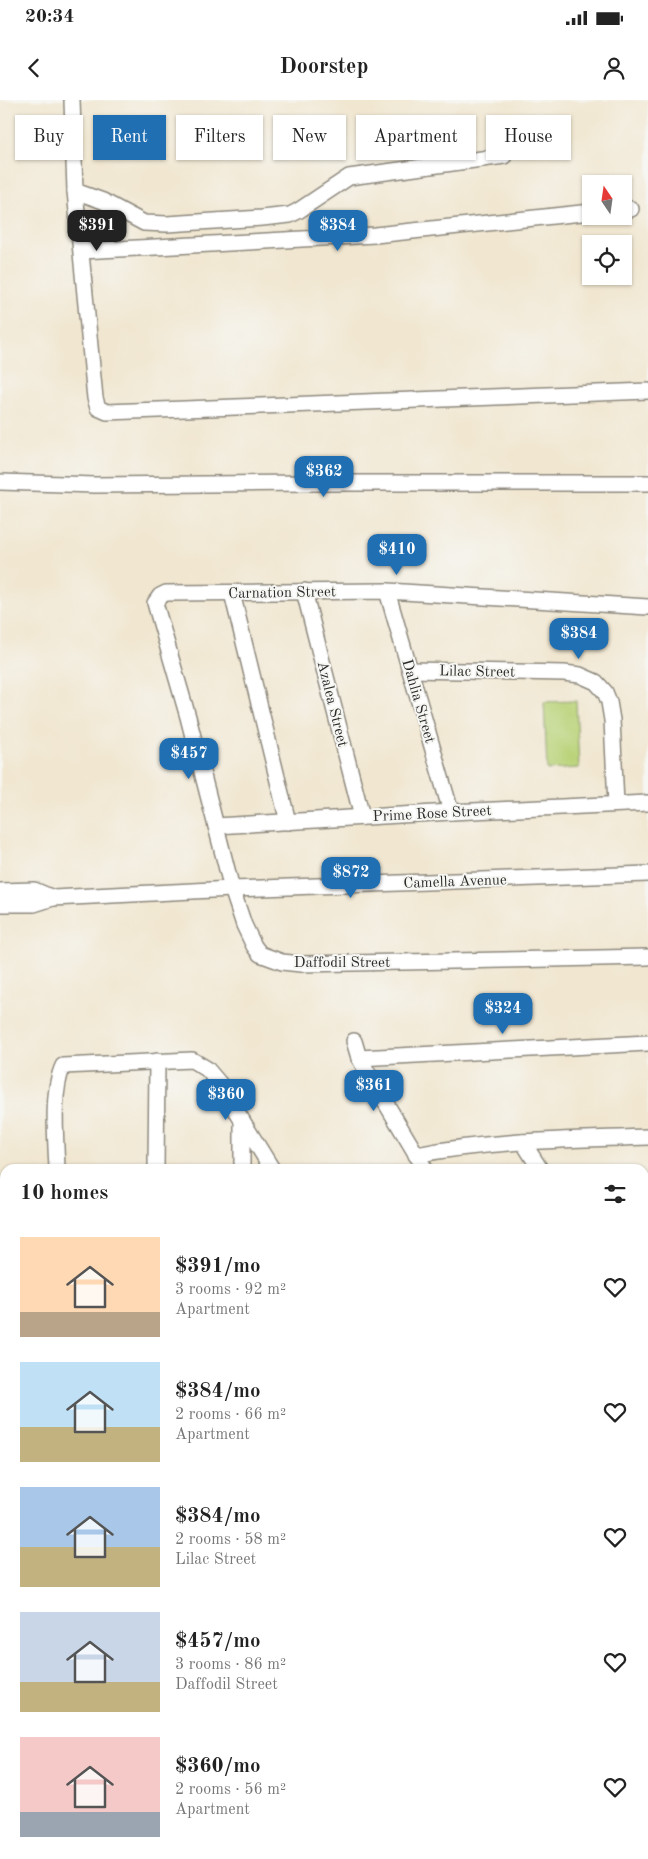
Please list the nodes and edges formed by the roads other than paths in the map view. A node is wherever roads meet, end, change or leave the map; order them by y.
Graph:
1 (72, 100) edge
2 (486, 158) edge
3 (76, 192) junction
4 (582, 213) edge
5 (82, 251) junction
6 (648, 391) edge
7 (0, 482) edge
8 (648, 483) edge
9 (387, 591) junction
10 (232, 592) junction
11 (304, 592) junction
12 (157, 598) joint
13 (648, 607) edge
14 (410, 670) junction
15 (648, 803) edge
16 (616, 804) junction
17 (452, 812) junction
18 (362, 817) junction
19 (288, 822) junction
20 (216, 826) junction
21 (648, 874) edge
22 (232, 888) junction
23 (0, 891) edge
24 (53, 898) junction
25 (0, 904) edge
26 (648, 957) edge
27 (354, 1041) dead end
28 (648, 1043) edge
29 (359, 1058) junction
30 (157, 1061) junction
31 (242, 1119) junction
32 (648, 1137) edge
33 (523, 1142) junction
34 (416, 1155) junction
35 (57, 1164) edge
36 (156, 1164) edge
37 (242, 1164) edge
38 (269, 1164) edge
39 (422, 1164) edge
40 (537, 1164) edge

1 - 3 street
2 - 3 street
3 - 5 street
4 - 5 street
5 - 6 street
7 - 8 street
9 - 11 street, Carnation Street
9 - 13 street, Carnation Street
9 - 14 street, Dahlia Street
10 - 11 street, Carnation Street
10 - 12 street, Carnation Street
10 - 19 street
11 - 18 street, Azalea Street
12 - 20 street, Daffodil Street
14 - 16 street, Lilac Street
14 - 17 street, Dahlia Street
15 - 16 street, Prime Rose Street
16 - 17 street, Prime Rose Street
17 - 18 street, Prime Rose Street
18 - 19 street, Prime Rose Street
19 - 20 street, Prime Rose Street
20 - 22 street, Daffodil Street
21 - 22 street, Camella Avenue
22 - 24 street, Camella Avenue
22 - 26 street, Daffodil Street
23 - 24 street, Camella Avenue
24 - 25 street, Camella Avenue
27 - 29 street
28 - 29 street
29 - 34 street
30 - 31 street
30 - 35 street
30 - 36 street
31 - 37 street
31 - 38 street
32 - 33 street
33 - 34 street
33 - 40 street
34 - 39 street

